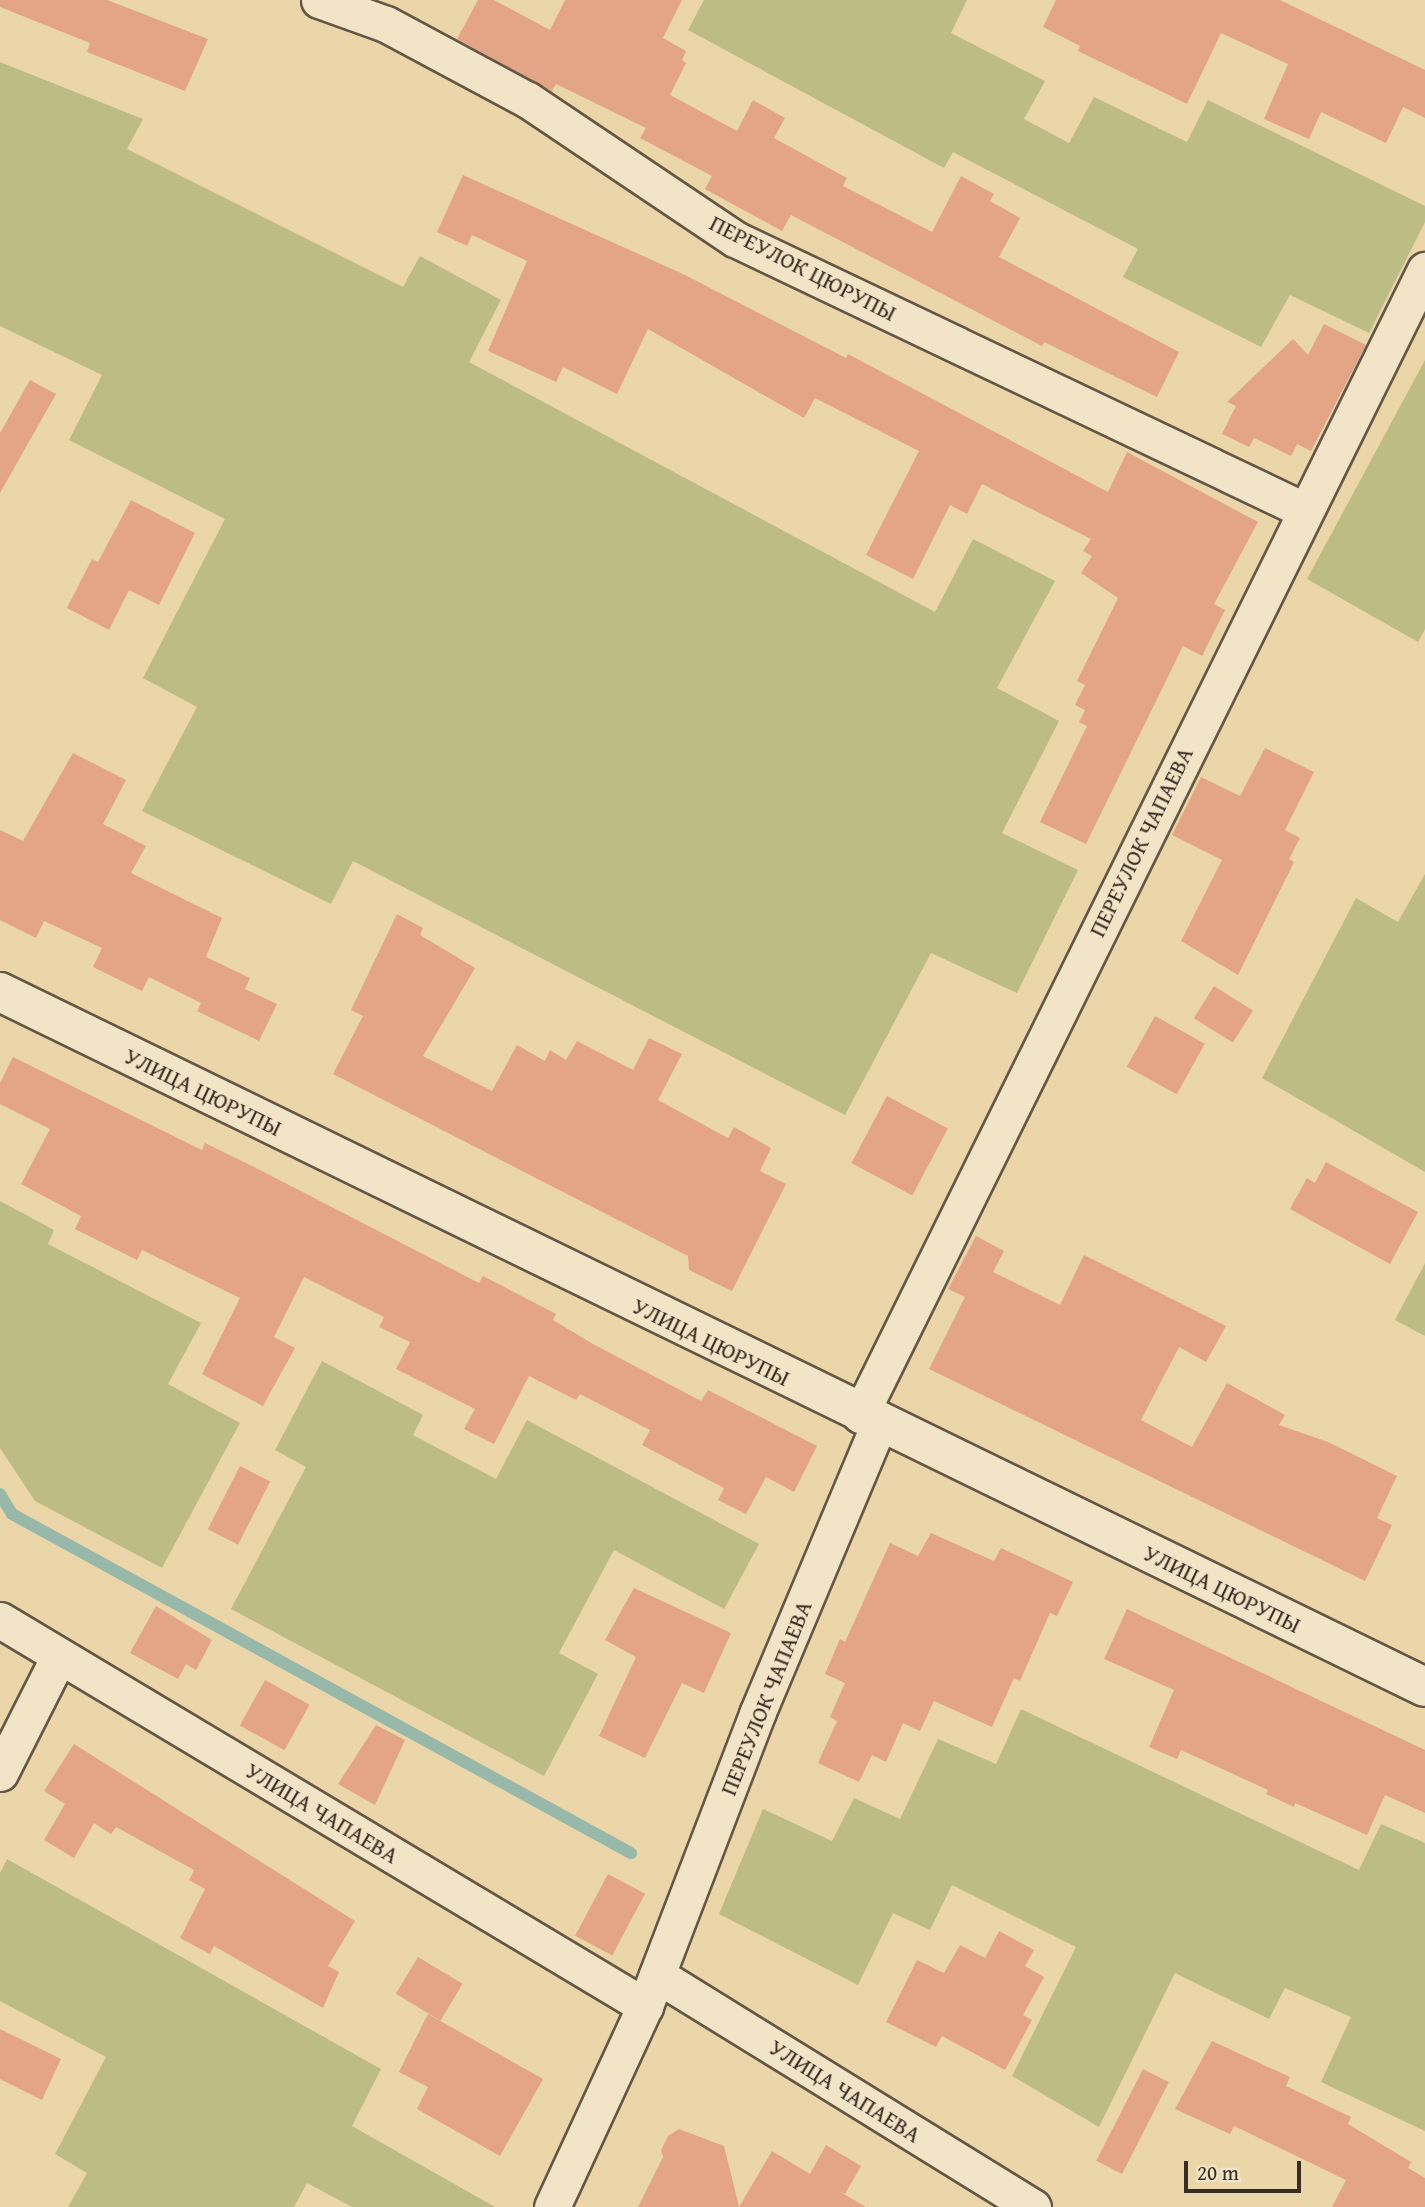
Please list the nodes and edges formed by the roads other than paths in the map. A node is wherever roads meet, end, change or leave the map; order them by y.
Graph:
1 (319, 0) edge
2 (1425, 270) edge
3 (1304, 510) junction
4 (0, 992) edge
5 (870, 1419) junction
6 (0, 1620) edge
7 (59, 1656) junction
8 (1425, 1687) edge
9 (0, 1773) edge
10 (651, 1990) junction
11 (552, 2207) edge
12 (1033, 2207) edge

1 - 3 street, ПЕРЕУЛОК ЦЮРУПЫ
2 - 3 street, ПЕРЕУЛОК ЧАПАЕВА
3 - 5 street, ПЕРЕУЛОК ЧАПАЕВА
4 - 5 street, УЛИЦА ЦЮРУПЫ
5 - 8 street, УЛИЦА ЦЮРУПЫ
5 - 10 street, ПЕРЕУЛОК ЧАПАЕВА
6 - 7 street, УЛИЦА ЧАПАЕВА
7 - 9 street
7 - 10 street, УЛИЦА ЧАПАЕВА
10 - 11 street, ПЕРЕУЛОК ЧАПАЕВА
10 - 12 street, УЛИЦА ЧАПАЕВА

